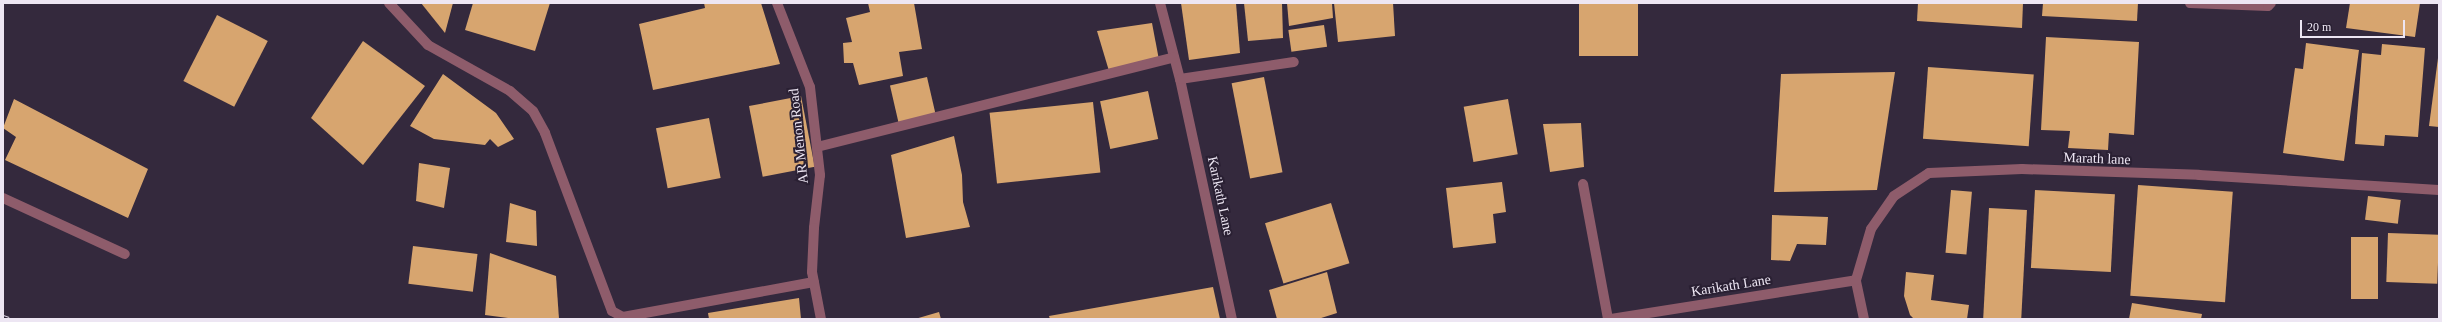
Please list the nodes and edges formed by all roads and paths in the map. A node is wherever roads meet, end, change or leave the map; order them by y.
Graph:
1 (389, 3) edge
2 (777, 3) edge
3 (1160, 3) edge
4 (2190, 3) edge
5 (2271, 3) edge
6 (1174, 57) junction
7 (1294, 62) dead end
8 (1180, 79) junction
9 (817, 147) junction
10 (1583, 184) dead end
11 (2439, 190) edge
12 (3, 198) edge
13 (125, 254) dead end
14 (1856, 280) junction
15 (814, 282) junction
16 (821, 319) edge
17 (1232, 319) edge
18 (1610, 319) edge
19 (1864, 319) edge

1 - 15 street
2 - 9 street, AR Menon Road
3 - 6 street, Karikath Lane
4 - 5 street
6 - 8 street, Karikath Lane
6 - 9 street
7 - 8 street
8 - 17 street, Karikath Lane
9 - 15 street, AR Menon Road
10 - 18 street
11 - 14 street, Marath lane
12 - 13 street
14 - 18 street, Karikath Lane
14 - 19 street, Marath lane
15 - 16 street, AR Menon Road

